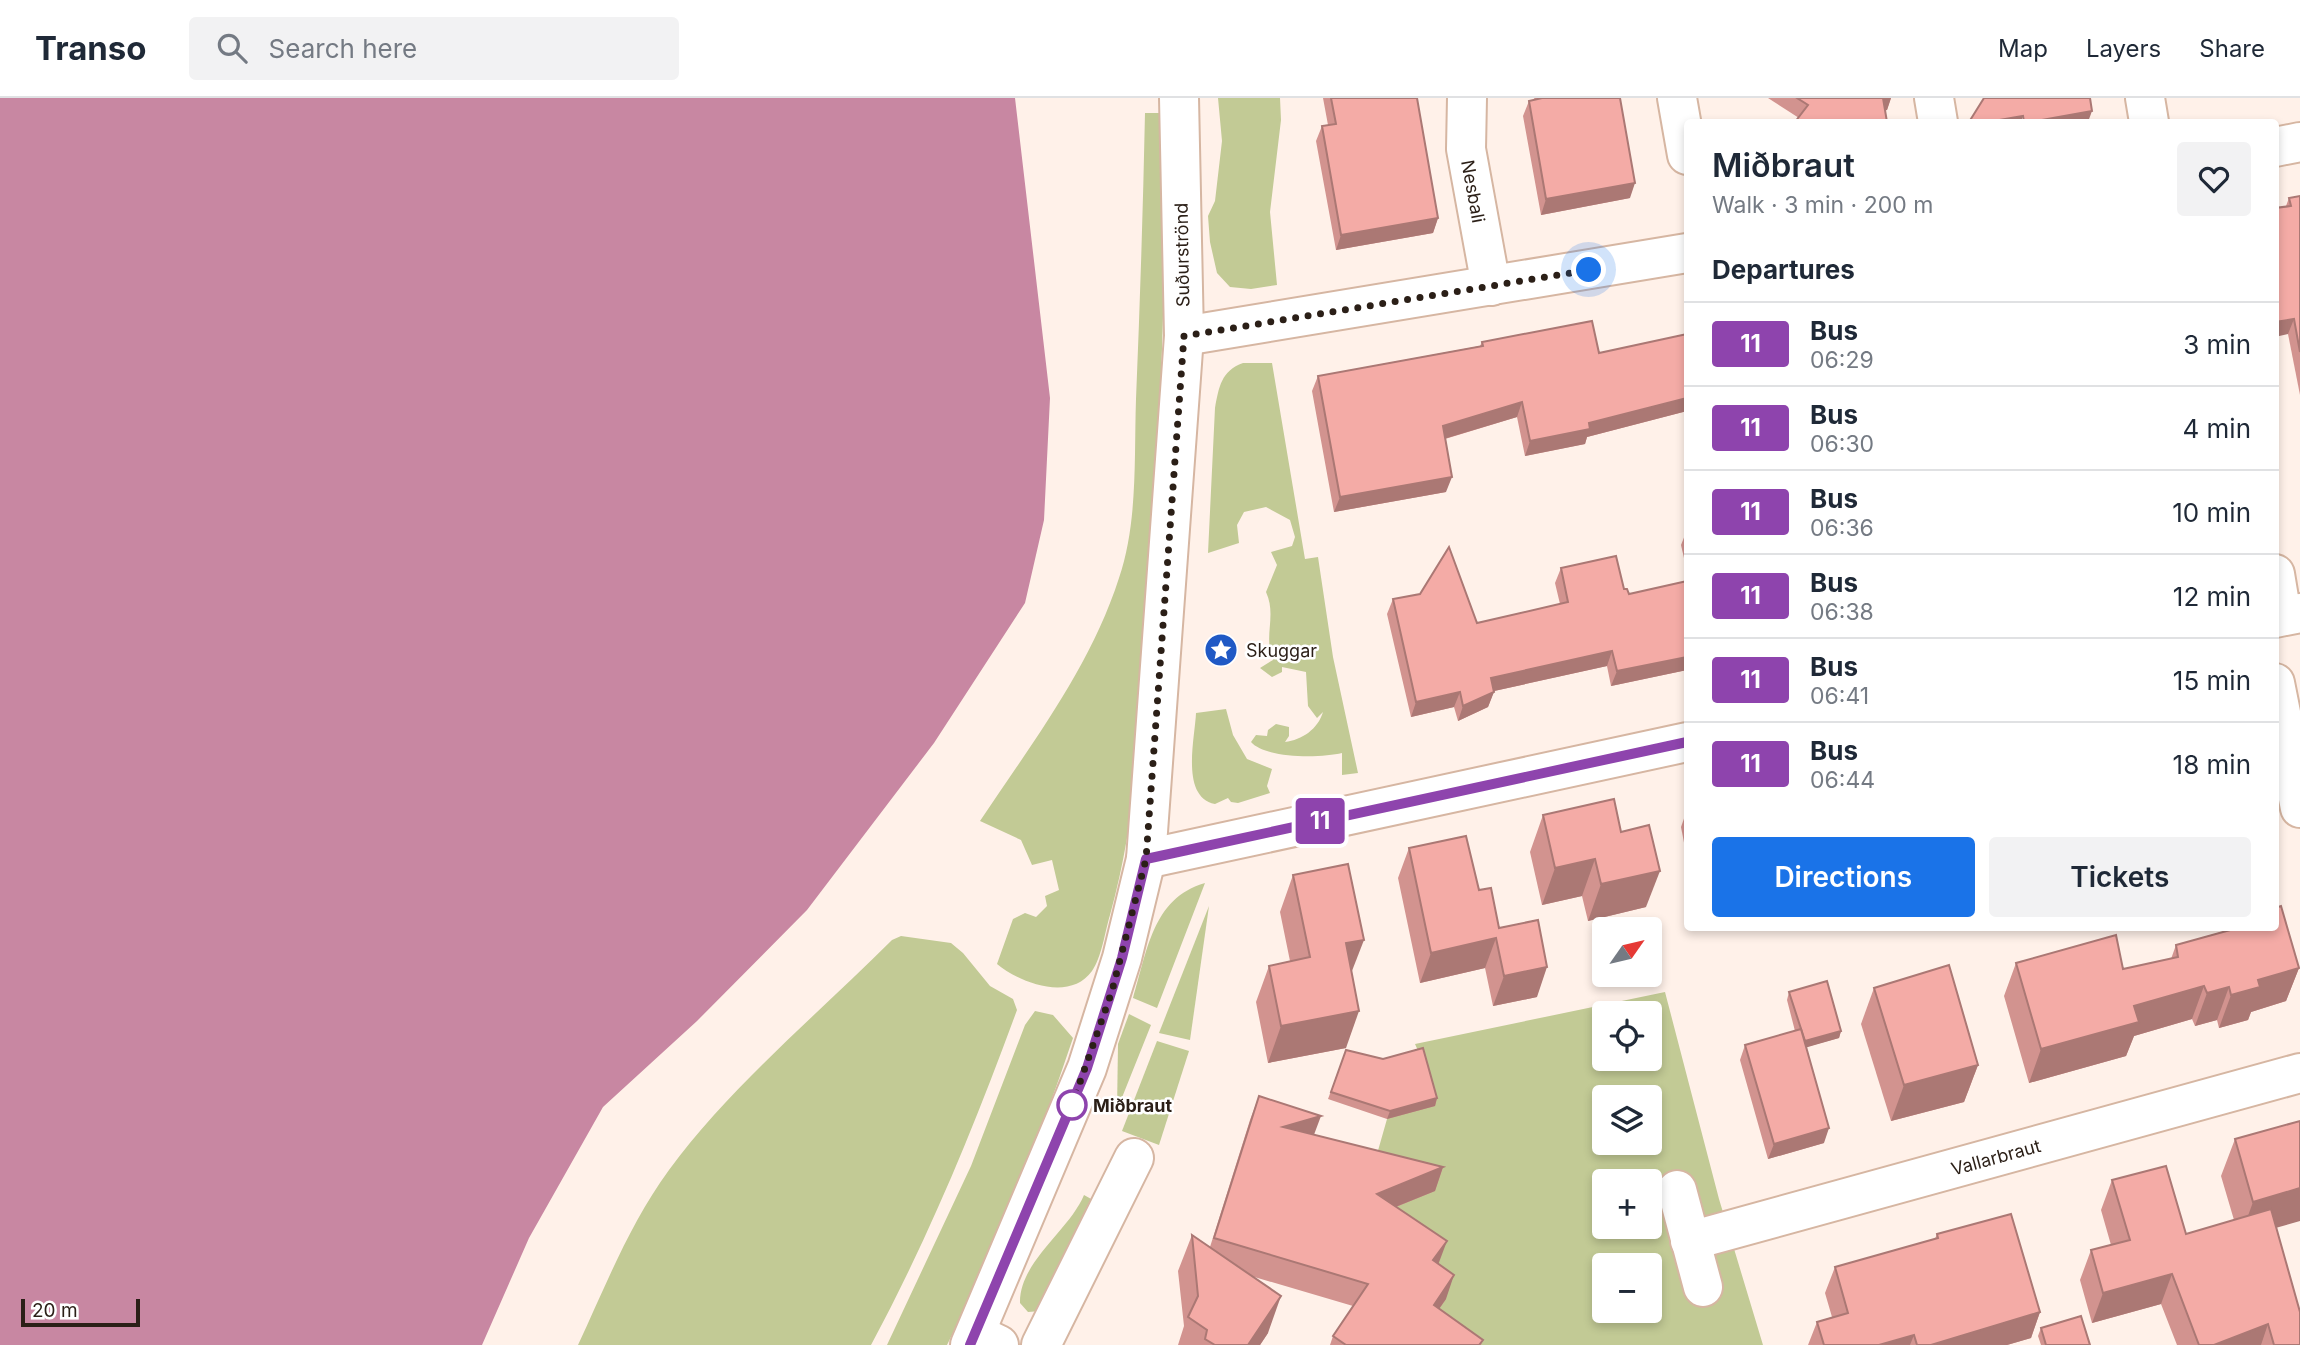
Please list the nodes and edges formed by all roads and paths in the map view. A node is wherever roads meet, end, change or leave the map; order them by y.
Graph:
1 (1178, 98) edge
2 (1467, 98) edge
3 (1677, 98) edge
4 (1934, 98) edge
5 (2145, 98) edge
6 (1938, 119) edge
7 (2148, 119) edge
8 (1684, 138) edge
9 (2300, 142) edge
10 (2279, 146) edge
11 (1684, 254) edge
12 (1491, 286) junction
13 (1184, 336) junction
14 (2279, 589) edge
15 (2286, 616) edge
16 (2279, 703) edge
17 (1684, 743) edge
18 (2300, 808) edge
19 (1146, 859) junction
20 (2300, 1073) edge
21 (1133, 1158) dead end
22 (1677, 1190) dead end
23 (1690, 1241) junction
24 (1703, 1287) dead end
25 (982, 1341) edge
26 (1041, 1345) edge

1 - 13 street, Suðurströnd
2 - 12 street, Nesbali
3 - 8 street
4 - 6 street
5 - 7 street
9 - 10 street
11 - 12 street
12 - 13 street
13 - 19 street, Suðurströnd
14 - 15 street
16 - 18 street
17 - 19 street
19 - 25 street, Suðurströnd
20 - 23 street, Vallarbraut
21 - 26 street
22 - 23 street
23 - 24 street

